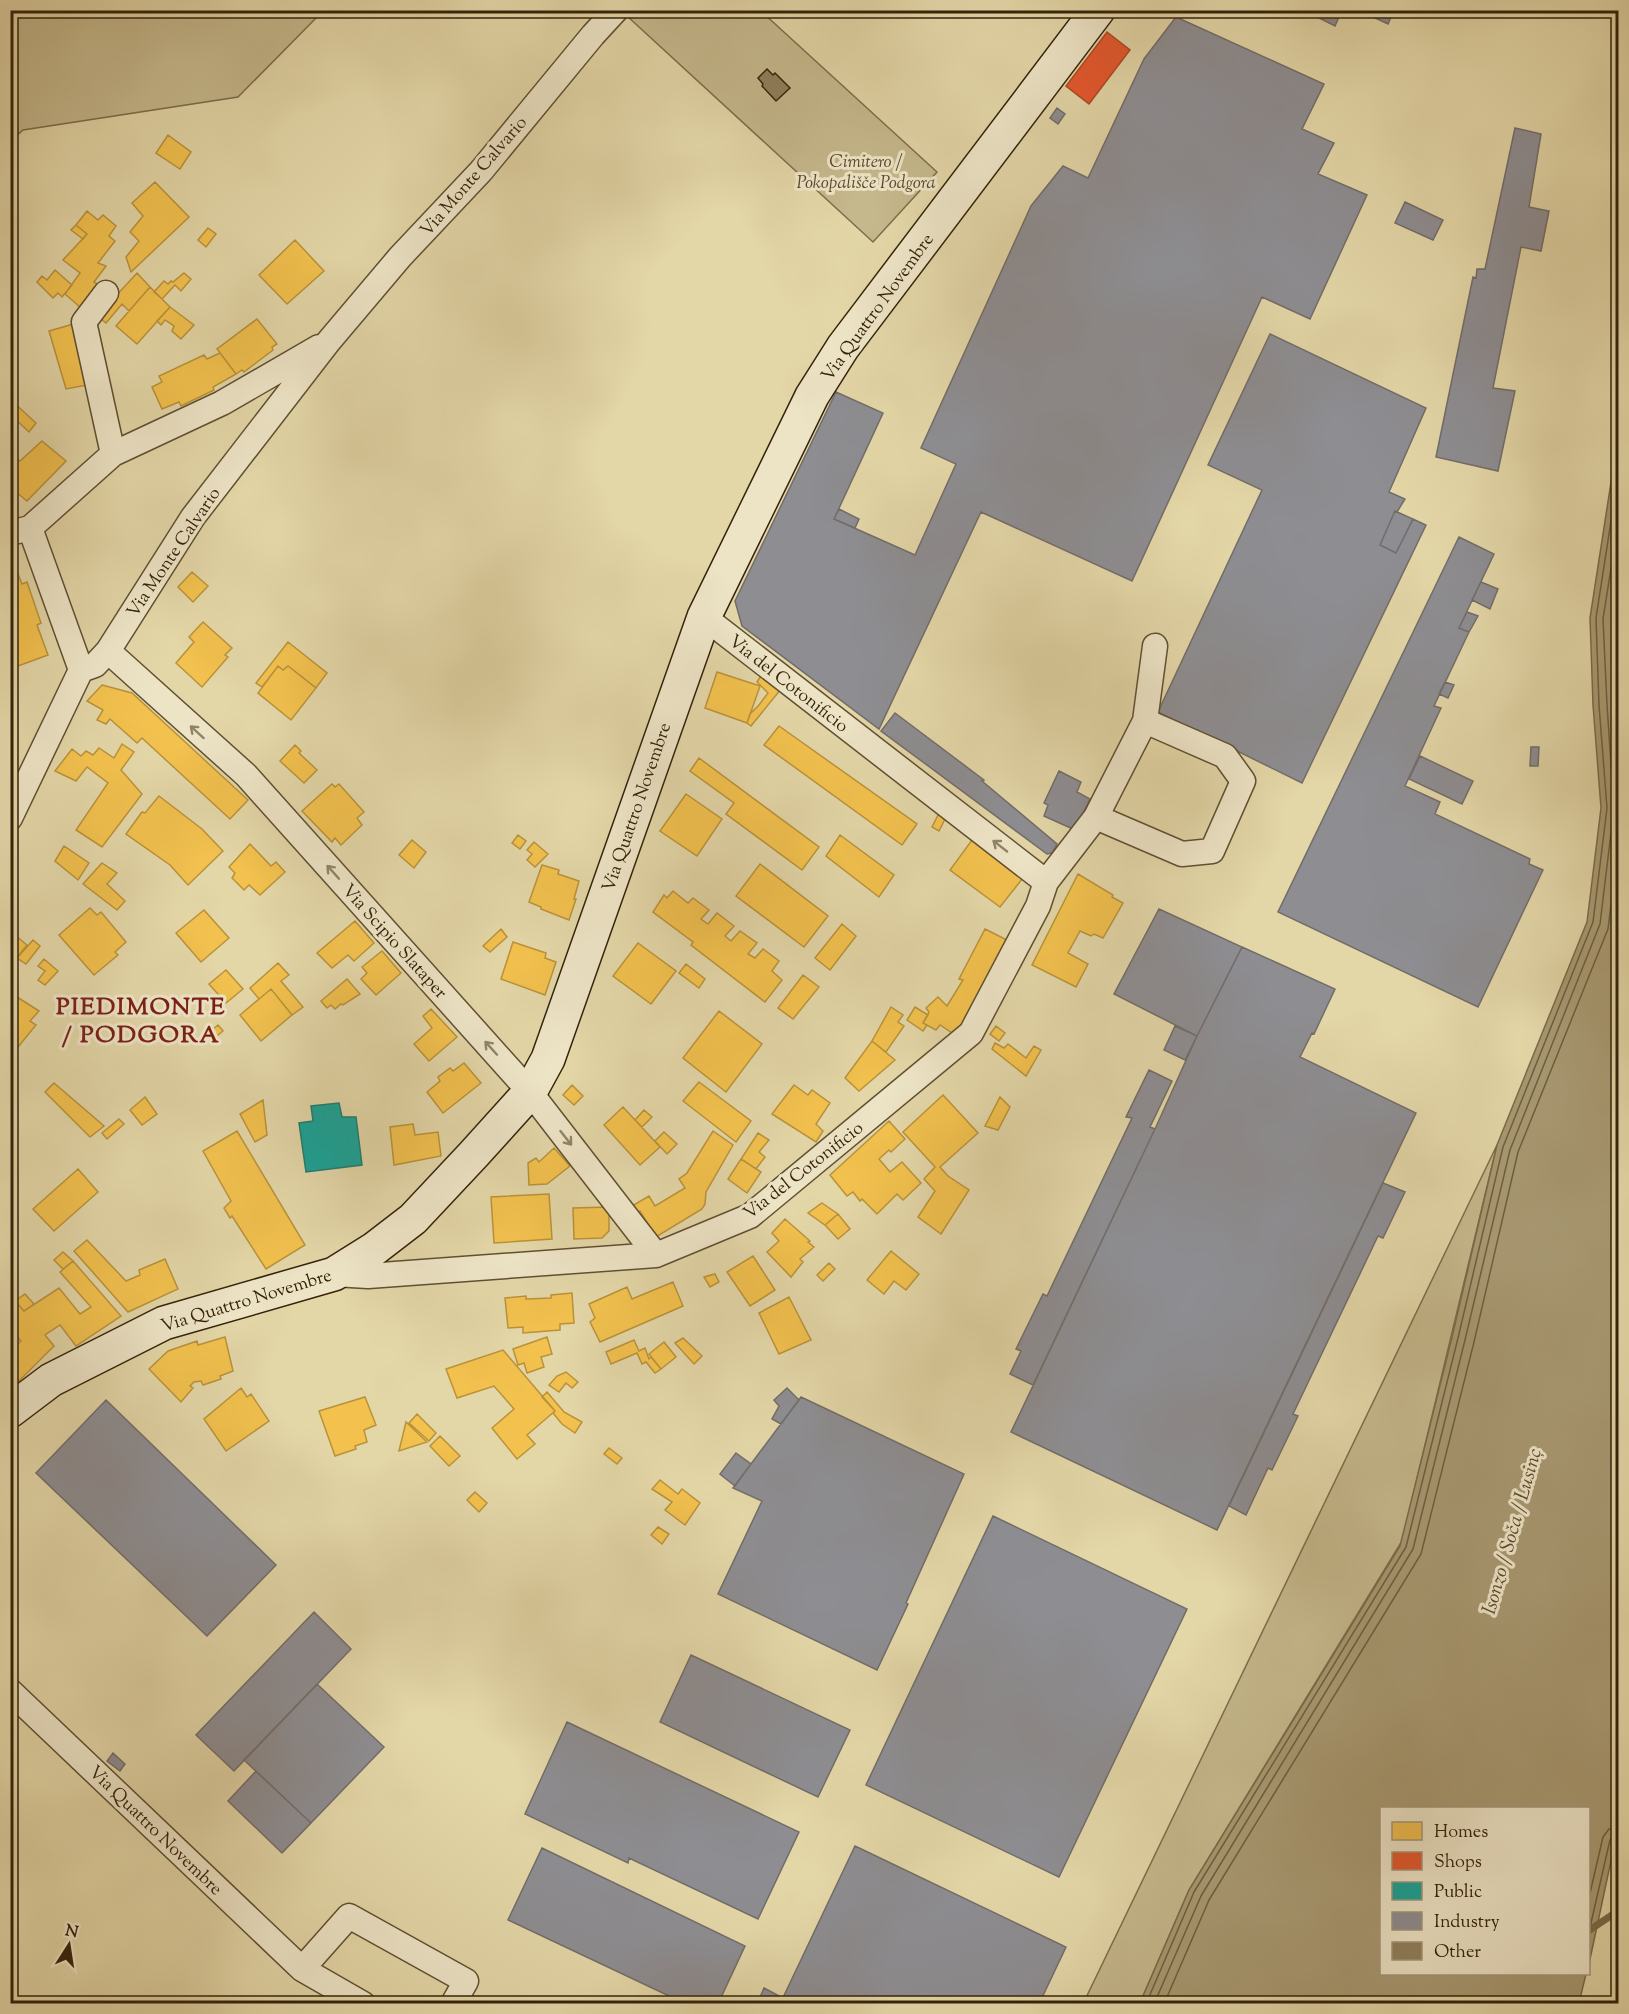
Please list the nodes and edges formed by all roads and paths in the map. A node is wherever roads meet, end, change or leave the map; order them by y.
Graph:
1 (616, 10) edge
2 (1098, 10) edge
3 (106, 293) dead end
4 (329, 342) junction
5 (113, 454) junction
6 (20, 530) edge
7 (704, 616) junction
8 (1155, 646) dead end
9 (108, 651) junction
10 (81, 670) junction
11 (1145, 721) junction
12 (1096, 817) junction
13 (10, 818) edge
14 (1046, 882) junction
15 (530, 1092) junction
16 (656, 1255) junction
17 (334, 1274) junction
18 (10, 1411) edge
19 (10, 1691) edge
20 (302, 1969) junction
21 (363, 2004) edge
22 (453, 2004) edge

1 - 4 street, Via Monte Calvario
2 - 7 main road, Via Quattro Novembre
3 - 5 street
4 - 5 street, Via Monte Calvario
4 - 9 street, Via Monte Calvario
5 - 6 street, Via Monte Calvario
6 - 10 street, Via Monte Calvario
14 -> 7 street, Via del Cotonificio
7 - 15 main road, Via Quattro Novembre
8 - 11 street, Via del Cotonificio
9 - 10 street
15 -> 9 street, Via Scipio Slataper
10 - 13 street
11 - 12 street, Via del Cotonificio
11 - 12 street
12 - 14 street, Via del Cotonificio
14 - 16 street, Via del Cotonificio
15 -> 16 street, Via Scipio Slataper
15 - 17 main road, Via Quattro Novembre
16 - 17 street, Via del Cotonificio
17 - 18 main road, Via Quattro Novembre
19 - 20 street, Via Quattro Novembre
20 - 21 street, Via Quattro Novembre
20 - 22 street

